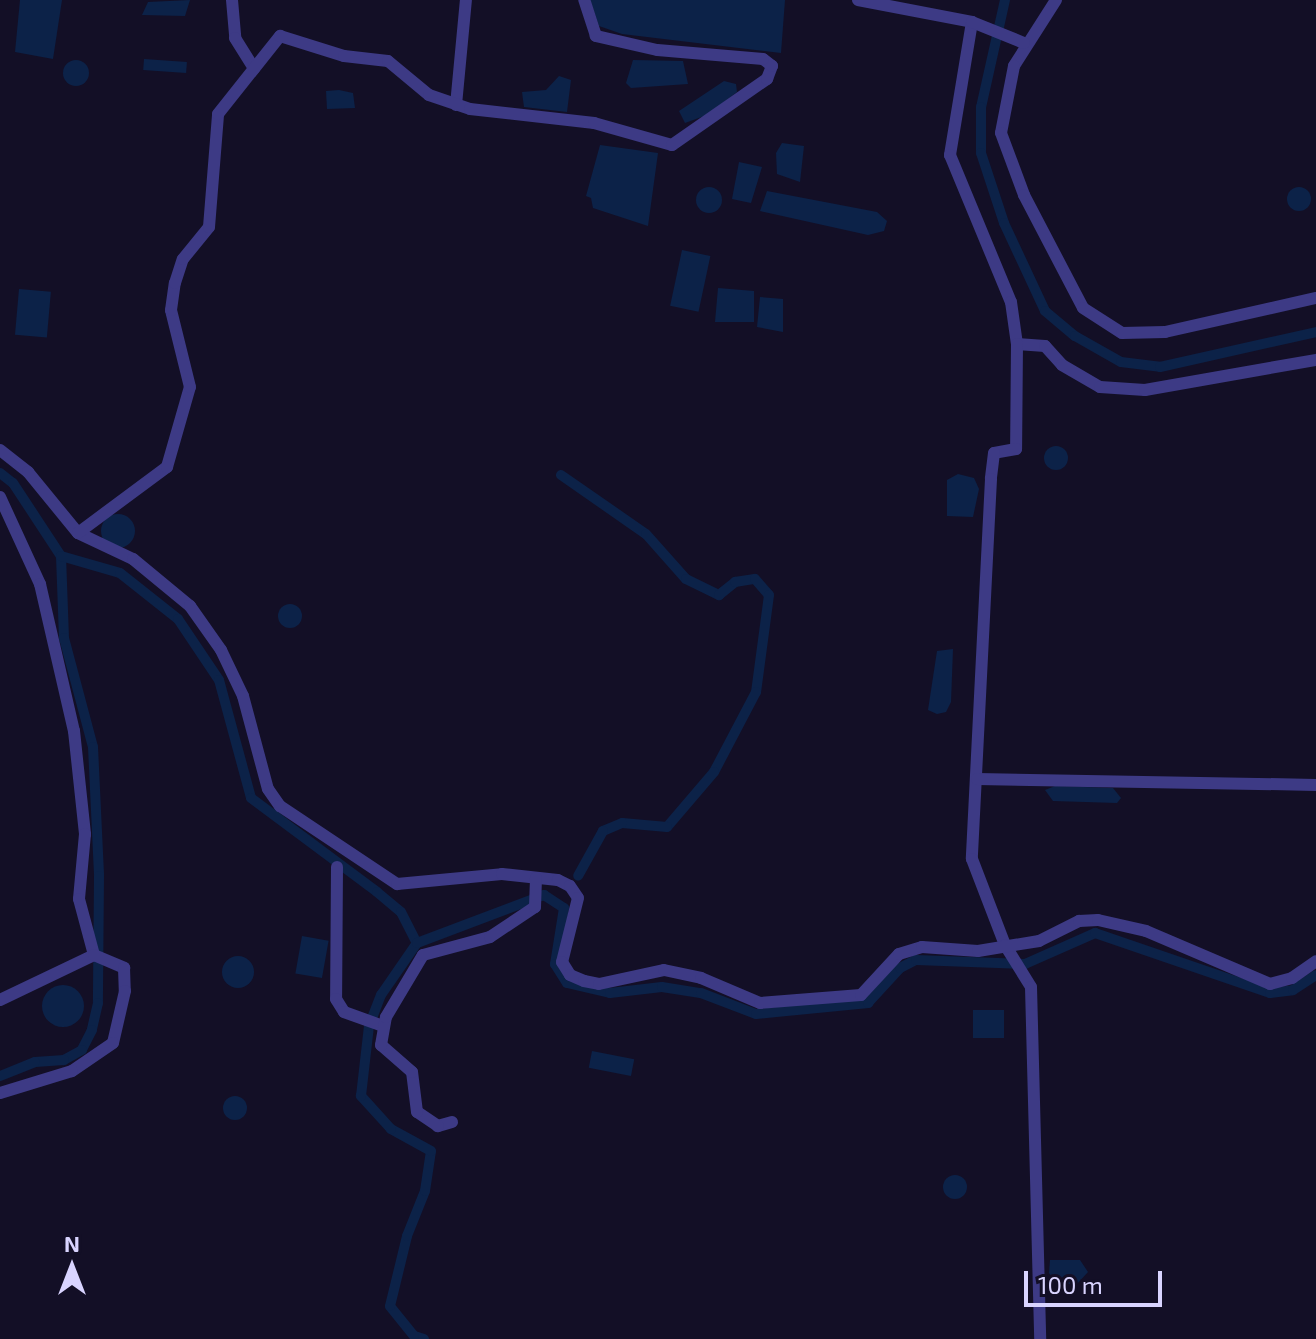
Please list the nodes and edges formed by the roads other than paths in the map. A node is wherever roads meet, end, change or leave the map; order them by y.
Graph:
1 (232, 0) edge
2 (466, 0) edge
3 (584, 0) edge
4 (858, 0) edge
5 (1056, 0) edge
6 (972, 22) junction
7 (1024, 43) junction
8 (254, 68) junction
9 (456, 105) junction
10 (1316, 298) edge
11 (1017, 344) junction
12 (1316, 360) edge
13 (0, 450) edge
14 (0, 497) edge
15 (78, 533) junction
16 (977, 779) junction
17 (1316, 785) edge
18 (337, 867) dead end
19 (536, 878) junction
20 (1007, 949) junction
21 (94, 955) junction
22 (1316, 961) edge
23 (0, 1000) edge
24 (383, 1026) junction
25 (0, 1093) edge
26 (452, 1122) dead end
27 (1040, 1339) edge

1 - 8 street
2 - 9 street
3 - 9 street
4 - 6 street
5 - 7 street
6 - 7 street
6 - 11 street
7 - 10 street
8 - 9 street
8 - 15 street
11 - 12 street
11 - 16 street
13 - 15 street
14 - 21 street
15 - 19 street
16 - 17 street
16 - 20 street
18 - 24 street
19 - 20 street
19 - 24 street
20 - 22 street
20 - 27 street
21 - 23 street
21 - 25 street
24 - 26 street

